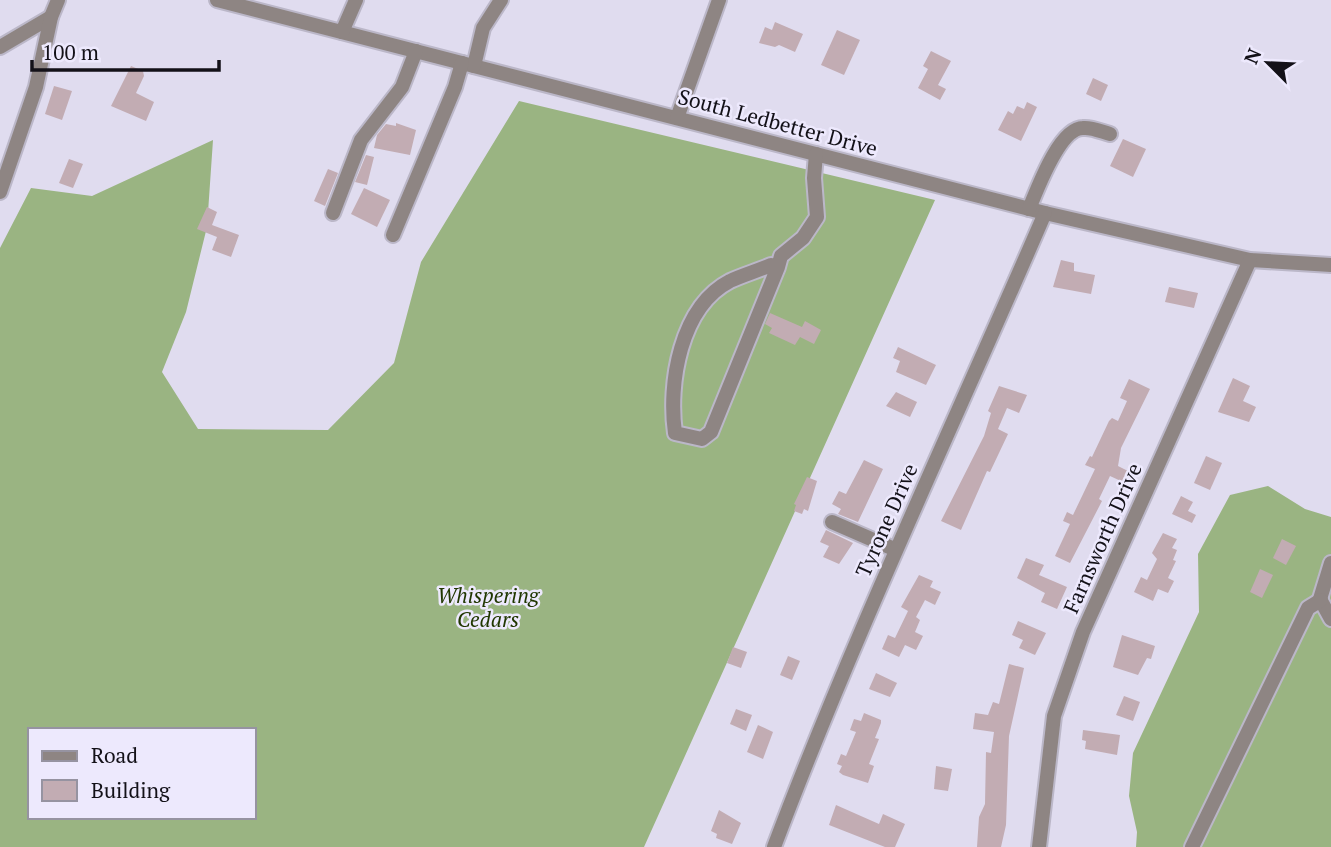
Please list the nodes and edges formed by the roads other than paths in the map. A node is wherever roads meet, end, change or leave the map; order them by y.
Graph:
1 (58, 0) edge
2 (356, 0) edge
3 (501, 0) edge
4 (719, 0) edge
5 (226, 1) edge
6 (51, 17) junction
7 (342, 32) junction
8 (0, 47) edge
9 (416, 51) junction
10 (468, 64) junction
11 (677, 118) junction
12 (1110, 134) dead end
13 (816, 154) junction
14 (0, 192) edge
15 (1029, 209) junction
16 (333, 213) dead end
17 (1045, 213) junction
18 (393, 235) dead end
19 (1250, 260) junction
20 (1331, 265) edge
21 (778, 267) junction
22 (832, 522) dead end
23 (894, 550) junction
24 (1331, 563) edge
25 (1321, 600) junction
26 (1331, 619) edge
27 (774, 847) edge
28 (1039, 847) edge
29 (1192, 847) edge

1 - 6 street
2 - 7 street
3 - 10 street
4 - 11 street
5 - 7 street, South Ledbetter Drive
6 - 8 street
6 - 14 street
7 - 9 street, South Ledbetter Drive
9 - 10 street, South Ledbetter Drive
9 - 16 street
10 - 11 street, South Ledbetter Drive
10 - 18 street
11 - 13 street, South Ledbetter Drive
12 - 15 street
13 - 15 street, South Ledbetter Drive
13 - 21 street
15 - 17 street, South Ledbetter Drive
17 - 19 street, South Ledbetter Drive
17 - 23 street, Tyrone Drive
19 - 20 street, South Ledbetter Drive
19 - 28 street, Farnsworth Drive
21 - 21 street
22 - 23 street
23 - 27 street, Tyrone Drive
24 - 25 street
25 - 26 street
25 - 29 street

